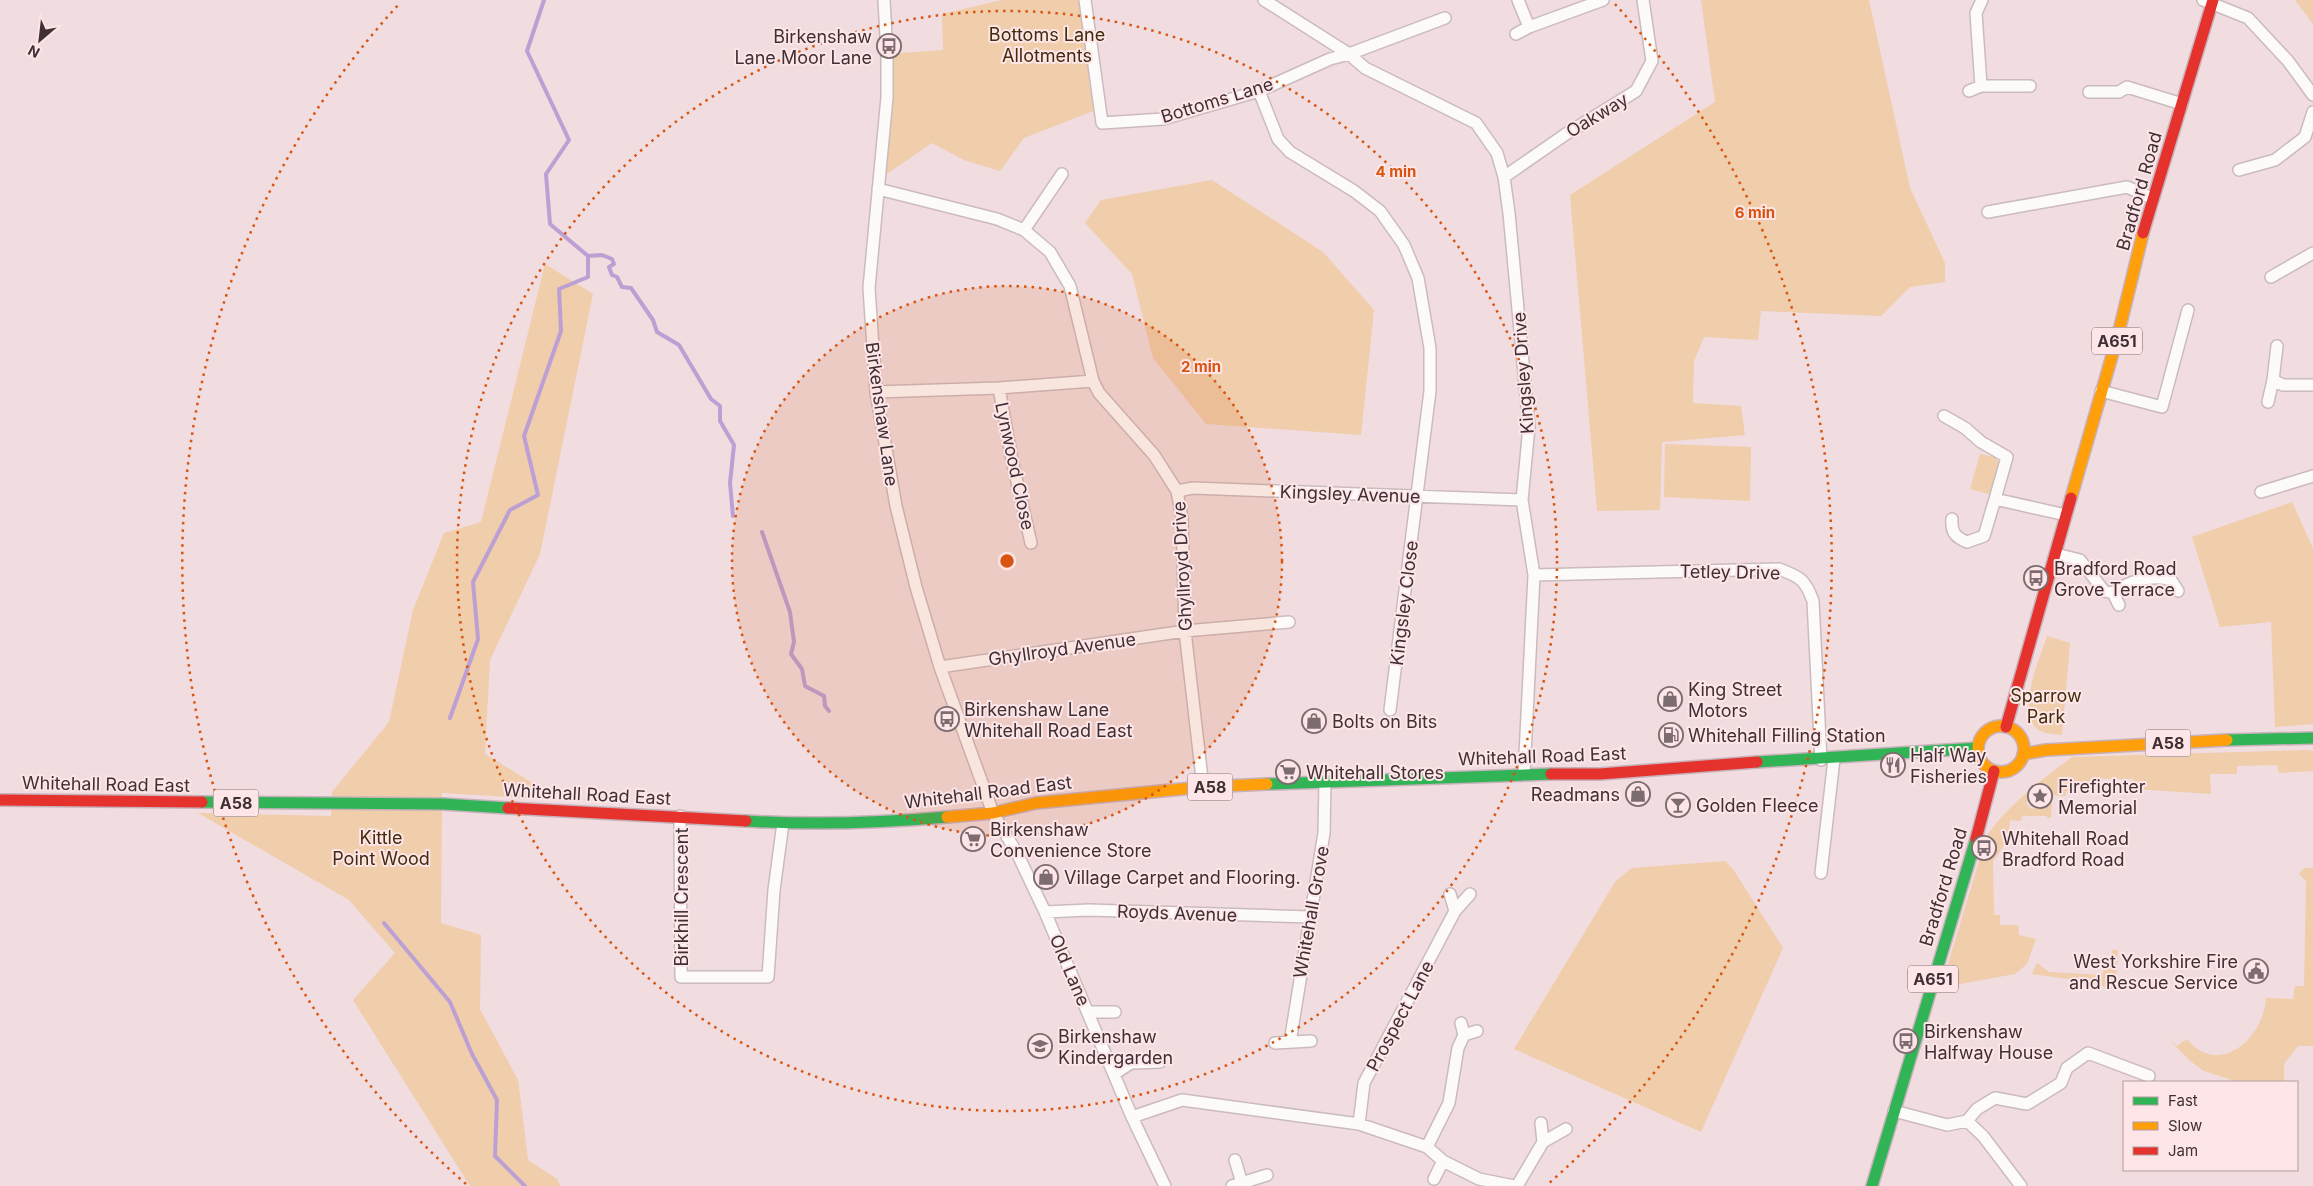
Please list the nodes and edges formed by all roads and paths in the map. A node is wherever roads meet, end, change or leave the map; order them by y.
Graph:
1 (884, 0) edge
2 (1086, 0) edge
3 (1264, 0) edge
4 (1518, 0) edge
5 (1603, 0) edge
6 (1642, 0) edge
7 (1982, 0) edge
8 (2209, 1) edge
9 (1444, 18) dead end
10 (1529, 28) junction
11 (1516, 34) dead end
12 (1349, 54) junction
13 (1981, 86) junction
14 (2030, 86) dead end
15 (1259, 91) junction
16 (1969, 91) dead end
17 (2089, 92) dead end
18 (2313, 95) edge
19 (2182, 104) junction
20 (2313, 112) edge
21 (2239, 170) dead end
22 (1062, 174) dead end
23 (1504, 177) junction
24 (878, 189) junction
25 (2152, 198) junction
26 (1988, 212) dead end
27 (1024, 230) junction
28 (2313, 253) edge
29 (2271, 277) dead end
30 (2188, 310) dead end
31 (2277, 346) dead end
32 (2273, 380) junction
33 (1093, 381) junction
34 (2313, 385) edge
35 (999, 388) junction
36 (2101, 391) junction
37 (876, 392) junction
38 (2268, 402) dead end
39 (1944, 416) dead end
40 (2313, 476) edge
41 (1177, 491) junction
42 (2261, 492) dead end
43 (1417, 496) junction
44 (1996, 499) junction
45 (1522, 500) junction
46 (2066, 515) junction
47 (1952, 519) dead end
48 (1031, 544) dead end
49 (2056, 554) junction
50 (1534, 575) junction
51 (2178, 591) dead end
52 (2113, 593) junction
53 (2119, 605) dead end
54 (1289, 622) dead end
55 (1185, 631) junction
56 (940, 667) junction
57 (1390, 710) dead end
58 (2006, 727) junction
59 (2313, 738) edge
60 (1978, 748) junction
61 (2023, 754) junction
62 (1834, 759) junction
63 (1821, 760) junction
64 (1994, 771) junction
65 (1524, 775) junction
66 (1325, 782) junction
67 (1203, 788) junction
68 (0, 800) edge
69 (993, 813) junction
70 (680, 816) junction
71 (783, 823) junction
72 (1821, 873) dead end
73 (1450, 894) dead end
74 (1470, 894) dead end
75 (1045, 912) junction
76 (1455, 912) junction
77 (1309, 917) junction
78 (1089, 1012) junction
79 (1115, 1012) dead end
80 (1461, 1023) dead end
81 (1477, 1031) dead end
82 (1464, 1035) junction
83 (1311, 1041) dead end
84 (1290, 1042) junction
85 (1275, 1043) dead end
86 (1160, 1062) dead end
87 (1114, 1074) junction
88 (2149, 1076) dead end
89 (1894, 1111) junction
90 (1132, 1117) junction
91 (1967, 1121) junction
92 (1540, 1123) dead end
93 (1359, 1124) junction
94 (1566, 1129) dead end
95 (1543, 1142) junction
96 (1427, 1148) junction
97 (1235, 1160) dead end
98 (1443, 1161) junction
99 (1267, 1175) dead end
100 (1434, 1179) dead end
101 (1237, 1184) edge
102 (1165, 1186) edge
103 (1516, 1186) edge
104 (1872, 1186) edge
105 (2021, 1186) edge

1 - 24 street, Birkenshaw Lane
2 - 15 street, Bottoms Lane
3 - 12 street, Kingsley Drive
4 - 10 street
5 - 10 street
6 - 23 street, Oakway
7 - 13 street
8 - 18 street
8 - 19 main road, Bradford Road / A651
9 - 12 street, Bottoms Lane
10 - 11 street
12 - 15 street, Bottoms Lane
12 - 23 street, Kingsley Drive
13 - 14 street
13 - 16 street
15 - 43 street, Kingsley Close
17 - 19 street
19 - 25 main road, Bradford Road / A651
20 - 21 street
22 - 27 street
23 - 45 street, Kingsley Drive
24 - 27 street, Ghyllroyd Drive
24 - 37 street, Birkenshaw Lane
25 - 26 street
25 - 36 main road, Bradford Road / A651
27 - 33 street, Ghyllroyd Drive
28 - 29 street
30 - 36 street
31 - 32 street
32 - 34 street
32 - 38 street
33 - 35 street
33 - 41 street, Ghyllroyd Drive
35 - 37 street
35 - 48 street, Lynwood Close
36 - 46 main road, Bradford Road / A651
37 - 56 street, Birkenshaw Lane
39 - 44 street
40 - 42 street
41 - 43 street, Kingsley Avenue
41 - 55 street, Ghyllroyd Drive
43 - 45 street, Kingsley Avenue
43 - 57 street, Kingsley Close
44 - 46 street
44 - 47 street
45 - 50 street, Kingsley Drive
46 - 49 main road, Bradford Road / A651
49 - 52 street
49 - 58 main road, Bradford Road / A651
50 - 63 street, Tetley Drive
50 - 65 street, Kingsley Drive
51 - 52 street
52 - 53 street
54 - 55 street, Ghyllroyd Avenue
55 - 56 street, Ghyllroyd Avenue
55 - 67 street, Ghyllroyd Drive
56 - 69 street, Birkenshaw Lane
58 - 60 main road
58 - 61 main road
59 - 61 main road, A58
60 - 62 main road, Whitehall Road East / A58
60 - 64 main road
61 - 64 main road
62 - 63 main road, Whitehall Road East / A58
62 - 72 street
63 - 65 main road, Whitehall Road East / A58
64 - 89 main road, Bradford Road / A651
65 - 66 main road, Whitehall Road East / A58
66 - 67 main road, Whitehall Road East / A58
66 - 77 street, Whitehall Grove
67 - 69 main road, Whitehall Road East / A58
68 - 70 main road, Whitehall Road East / A58
69 - 71 main road, Whitehall Road East / A58
69 - 75 street, Old Lane
70 - 71 main road, Whitehall Road East / A58
70 - 71 street, Birkhill Crescent
73 - 76 street
74 - 76 street, Prospect Lane
75 - 77 street, Royds Avenue
75 - 78 street, Old Lane
76 - 93 street, Prospect Lane
77 - 84 street, Whitehall Grove
78 - 79 street
78 - 87 street, Old Lane
80 - 82 street
81 - 82 street
82 - 96 street
83 - 84 street
84 - 85 street
86 - 87 street
87 - 90 street, Old Lane
88 - 91 street
89 - 91 street
89 - 104 main road, Bradford Road / A651
90 - 93 street
90 - 102 street, Old Lane
91 - 105 street
92 - 95 street
93 - 96 street
94 - 95 street
95 - 103 street
96 - 98 street
97 - 101 street
98 - 100 street
98 - 103 street
99 - 101 street

